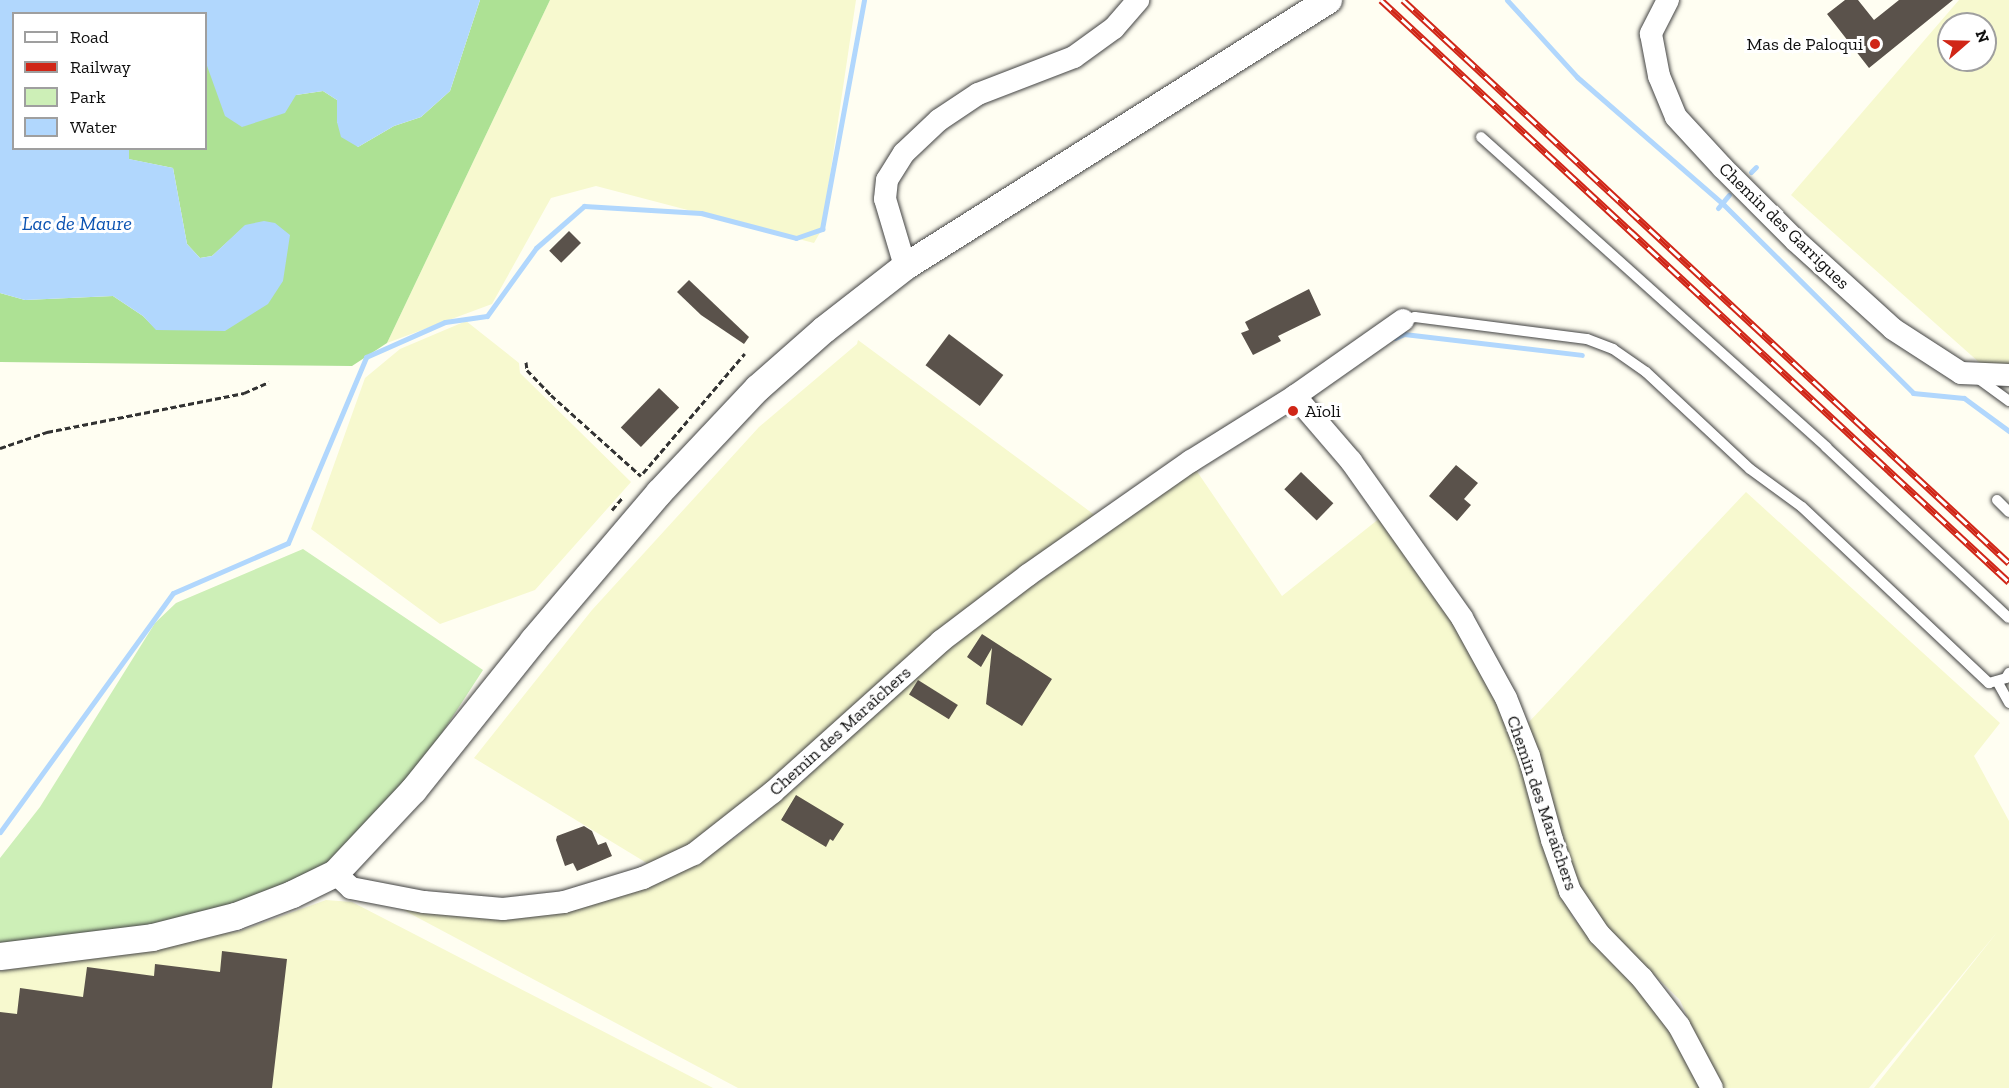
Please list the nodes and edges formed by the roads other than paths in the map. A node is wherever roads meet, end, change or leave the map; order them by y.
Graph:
1 (1138, 0) edge
2 (1328, 0) edge
3 (1668, 0) edge
4 (1481, 137) dead end
5 (905, 266) junction
6 (1403, 320) joint
7 (1971, 373) junction
8 (2009, 375) edge
9 (1295, 396) junction
10 (2009, 401) edge
11 (1997, 500) dead end
12 (2009, 512) edge
13 (2009, 618) edge
14 (2009, 673) edge
15 (1997, 681) junction
16 (2009, 703) edge
17 (335, 873) junction
18 (0, 956) edge
19 (1712, 1088) edge

1 - 5 street
2 - 5 street
3 - 7 street, Chemin des Garrigues
4 - 13 lane
5 - 17 street
6 - 9 street, Chemin des Maraîchers
6 - 15 lane
7 - 8 street, Chemin des Garrigues
7 - 10 lane
9 - 17 street, Chemin des Maraîchers
9 - 19 street, Chemin des Maraîchers
11 - 12 lane
14 - 15 lane
15 - 16 lane
17 - 18 street

